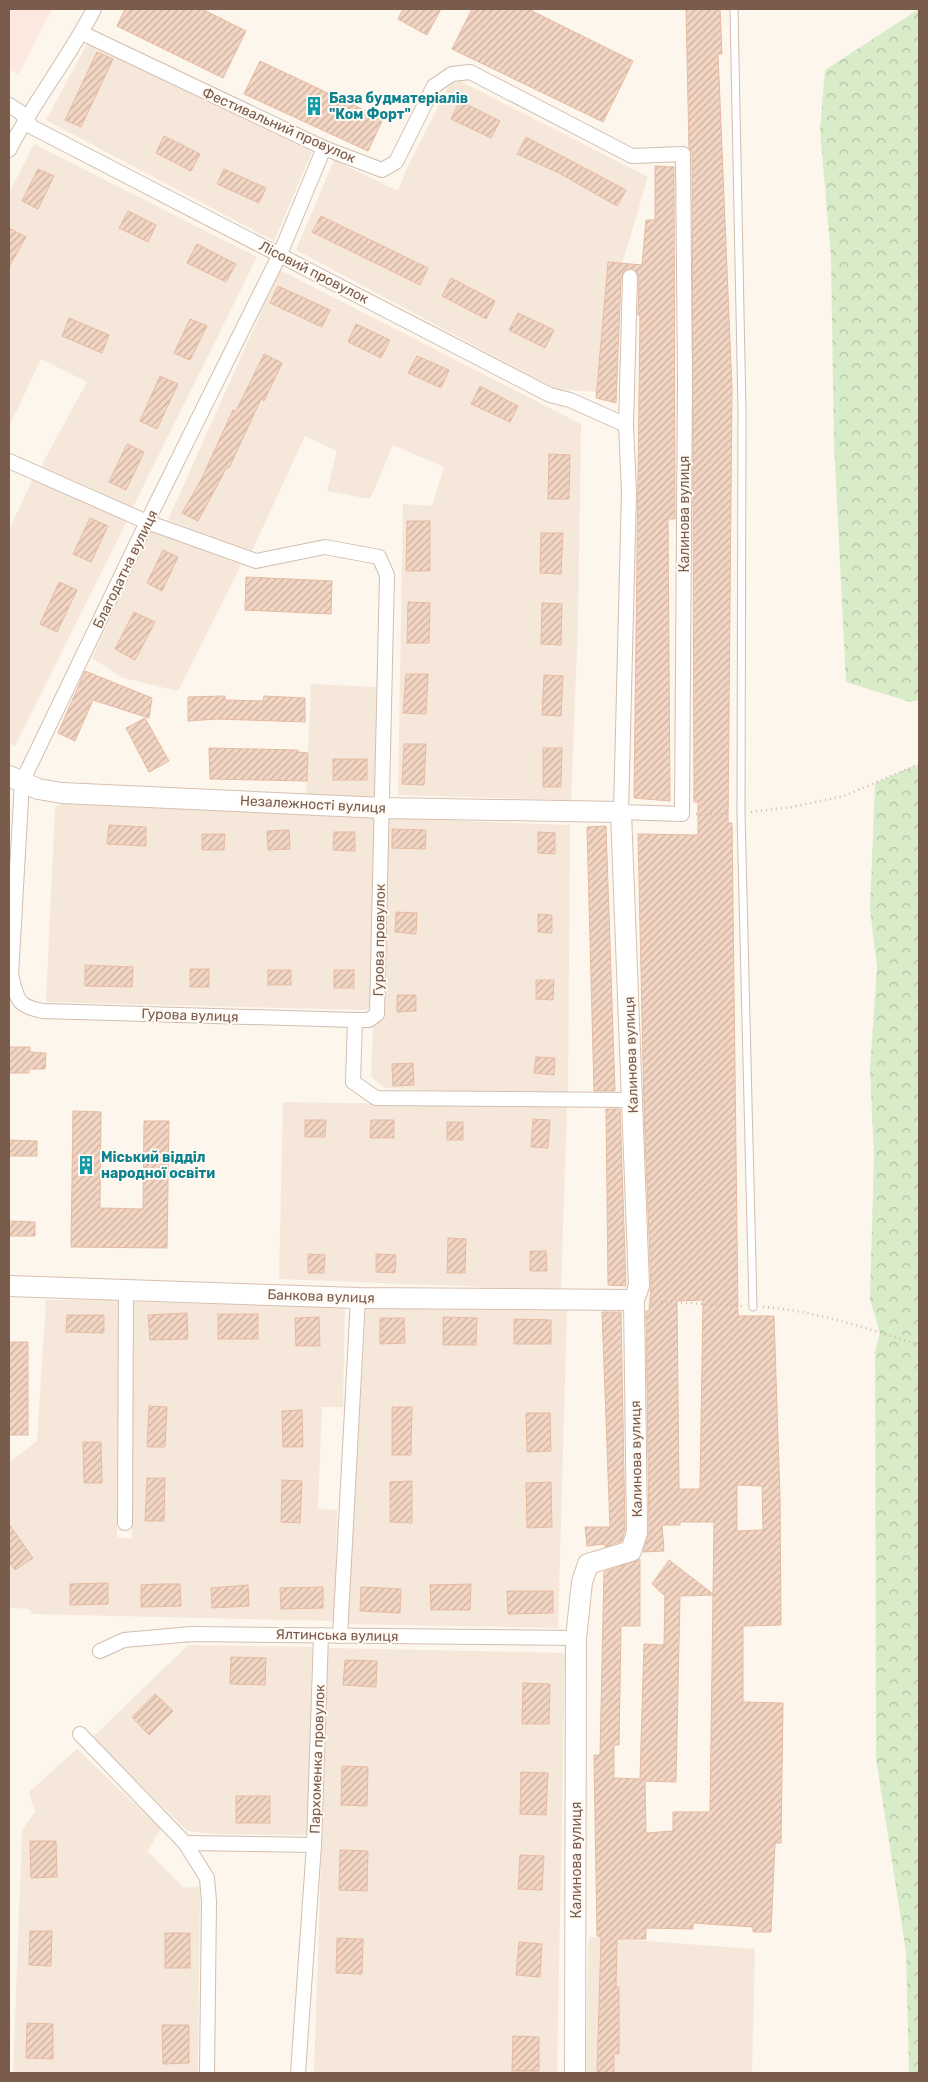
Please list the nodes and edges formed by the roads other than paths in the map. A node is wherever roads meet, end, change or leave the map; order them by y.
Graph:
1 (94, 9) edge
2 (734, 9) edge
3 (82, 33) junction
4 (9, 106) edge
5 (25, 118) junction
6 (324, 148) junction
7 (9, 150) edge
8 (683, 154) joint
9 (280, 254) junction
10 (630, 277) dead end
11 (626, 425) junction
12 (9, 461) edge
13 (147, 522) junction
14 (15, 779) edge
15 (382, 808) junction
16 (621, 812) junction
17 (25, 1007) joint
18 (355, 1020) junction
19 (633, 1100) junction
20 (9, 1286) edge
21 (126, 1290) junction
22 (358, 1298) junction
23 (634, 1300) junction
24 (753, 1307) road end
25 (126, 1523) dead end
26 (321, 1635) junction
27 (340, 1636) junction
28 (576, 1638) junction
29 (100, 1651) dead end
30 (80, 1734) dead end
31 (184, 1843) junction
32 (314, 1845) junction
33 (207, 2073) edge
34 (298, 2073) edge
35 (575, 2073) edge

1 - 3 street
2 - 24 lane
3 - 5 street
3 - 6 street, Фестивальний провулок
4 - 5 street, Лісовий провулок
5 - 7 street
5 - 9 street, Лісовий провулок
6 - 8 street, Фестивальний провулок
6 - 9 street, Благодатна вулиця
8 - 16 street, Калинова вулиця
9 - 11 street, Лісовий провулок
9 - 13 street, Благодатна вулиця
10 - 11 street, Калинова вулиця
11 - 16 street, Калинова вулиця
12 - 13 street
13 - 14 street, Благодатна вулиця
13 - 15 street, Гурова провулок
14 - 15 street, Незалежності вулиця
14 - 17 street, Благодатна вулиця
15 - 16 street, Незалежності вулиця
15 - 18 street, Гурова провулок
16 - 19 street, Калинова вулиця
17 - 18 street, Гурова вулиця
18 - 19 street
19 - 23 street, Калинова вулиця
20 - 21 street, Банкова вулиця
21 - 22 street, Банкова вулиця
21 - 25 street
22 - 23 street, Банкова вулиця
22 - 27 street
23 - 28 street, Калинова вулиця
26 - 27 street, Ялтинська вулиця
26 - 29 street, Ялтинська вулиця
26 - 32 street, Пархоменка провулок
27 - 28 street, Ялтинська вулиця
28 - 35 street, Калинова вулиця
30 - 31 street
31 - 32 street, Пархоменка провулок
31 - 33 street
32 - 34 street

